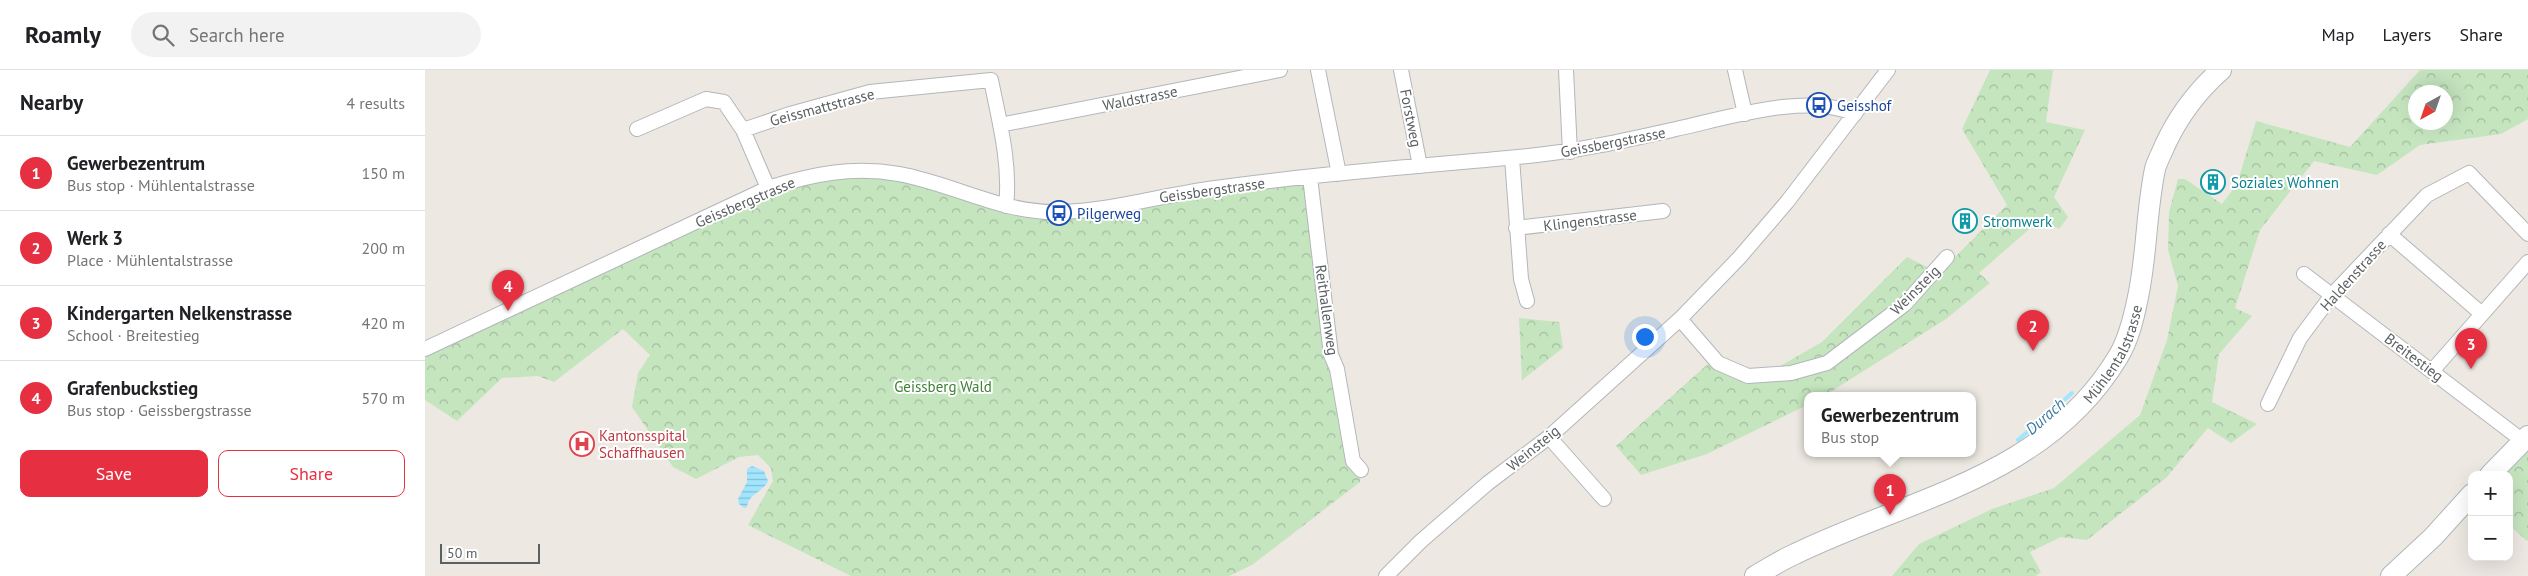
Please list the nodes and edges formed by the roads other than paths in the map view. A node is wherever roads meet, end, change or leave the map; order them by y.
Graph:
1 (1280, 70) edge
2 (1318, 70) edge
3 (1401, 70) edge
4 (1566, 70) edge
5 (1735, 70) edge
6 (1887, 70) edge
7 (2221, 70) edge
8 (1745, 114) junction
9 (1855, 114) junction
10 (1000, 125) junction
11 (637, 129) dead end
12 (743, 130) junction
13 (1570, 152) junction
14 (1512, 158) junction
15 (1420, 166) junction
16 (1339, 174) junction
17 (1310, 177) junction
18 (768, 188) junction
19 (1006, 206) junction
20 (1663, 211) dead end
21 (1516, 228) junction
22 (2389, 234) junction
23 (2528, 234) edge
24 (1947, 257) dead end
25 (2528, 262) edge
26 (2304, 274) dead end
27 (2332, 295) junction
28 (1527, 301) dead end
29 (2481, 314) junction
30 (1680, 319) junction
31 (425, 348) edge
32 (2432, 370) junction
33 (2268, 404) dead end
34 (1549, 437) junction
35 (2526, 438) edge
36 (1361, 470) dead end
37 (2495, 471) edge
38 (2468, 498) edge
39 (1604, 500) dead end
40 (1386, 576) edge
41 (1755, 576) edge
42 (2391, 576) edge

1 - 10 street, Waldstrasse
2 - 16 street
3 - 15 street, Forstweg
4 - 13 street
5 - 8 street
6 - 9 street, Weinsteig
7 - 41 street, Mühlentalstrasse
8 - 9 street, Geissbergstrasse
8 - 13 street, Geissbergstrasse
9 - 30 street, Weinsteig
10 - 12 street, Geissmattstrasse
10 - 19 street
11 - 12 street
12 - 18 street
13 - 14 street, Geissbergstrasse
14 - 15 street, Geissbergstrasse
14 - 21 street
15 - 16 street, Geissbergstrasse
16 - 17 street, Geissbergstrasse
17 - 19 street, Geissbergstrasse
17 - 36 street, Reithallenweg
18 - 19 street, Geissbergstrasse
18 - 31 street, Geissbergstrasse
20 - 21 street, Klingenstrasse
21 - 28 street
22 - 23 street, Haldenstrasse
22 - 27 street, Haldenstrasse
22 - 29 street
24 - 30 street, Weinsteig
25 - 29 street
26 - 27 street, Breitestieg
27 - 32 street, Breitestieg
27 - 33 street, Haldenstrasse
29 - 32 street
30 - 34 street, Weinsteig
32 - 35 street, Breitestieg
34 - 39 street
34 - 40 street, Weinsteig
35 - 37 street
38 - 42 street

